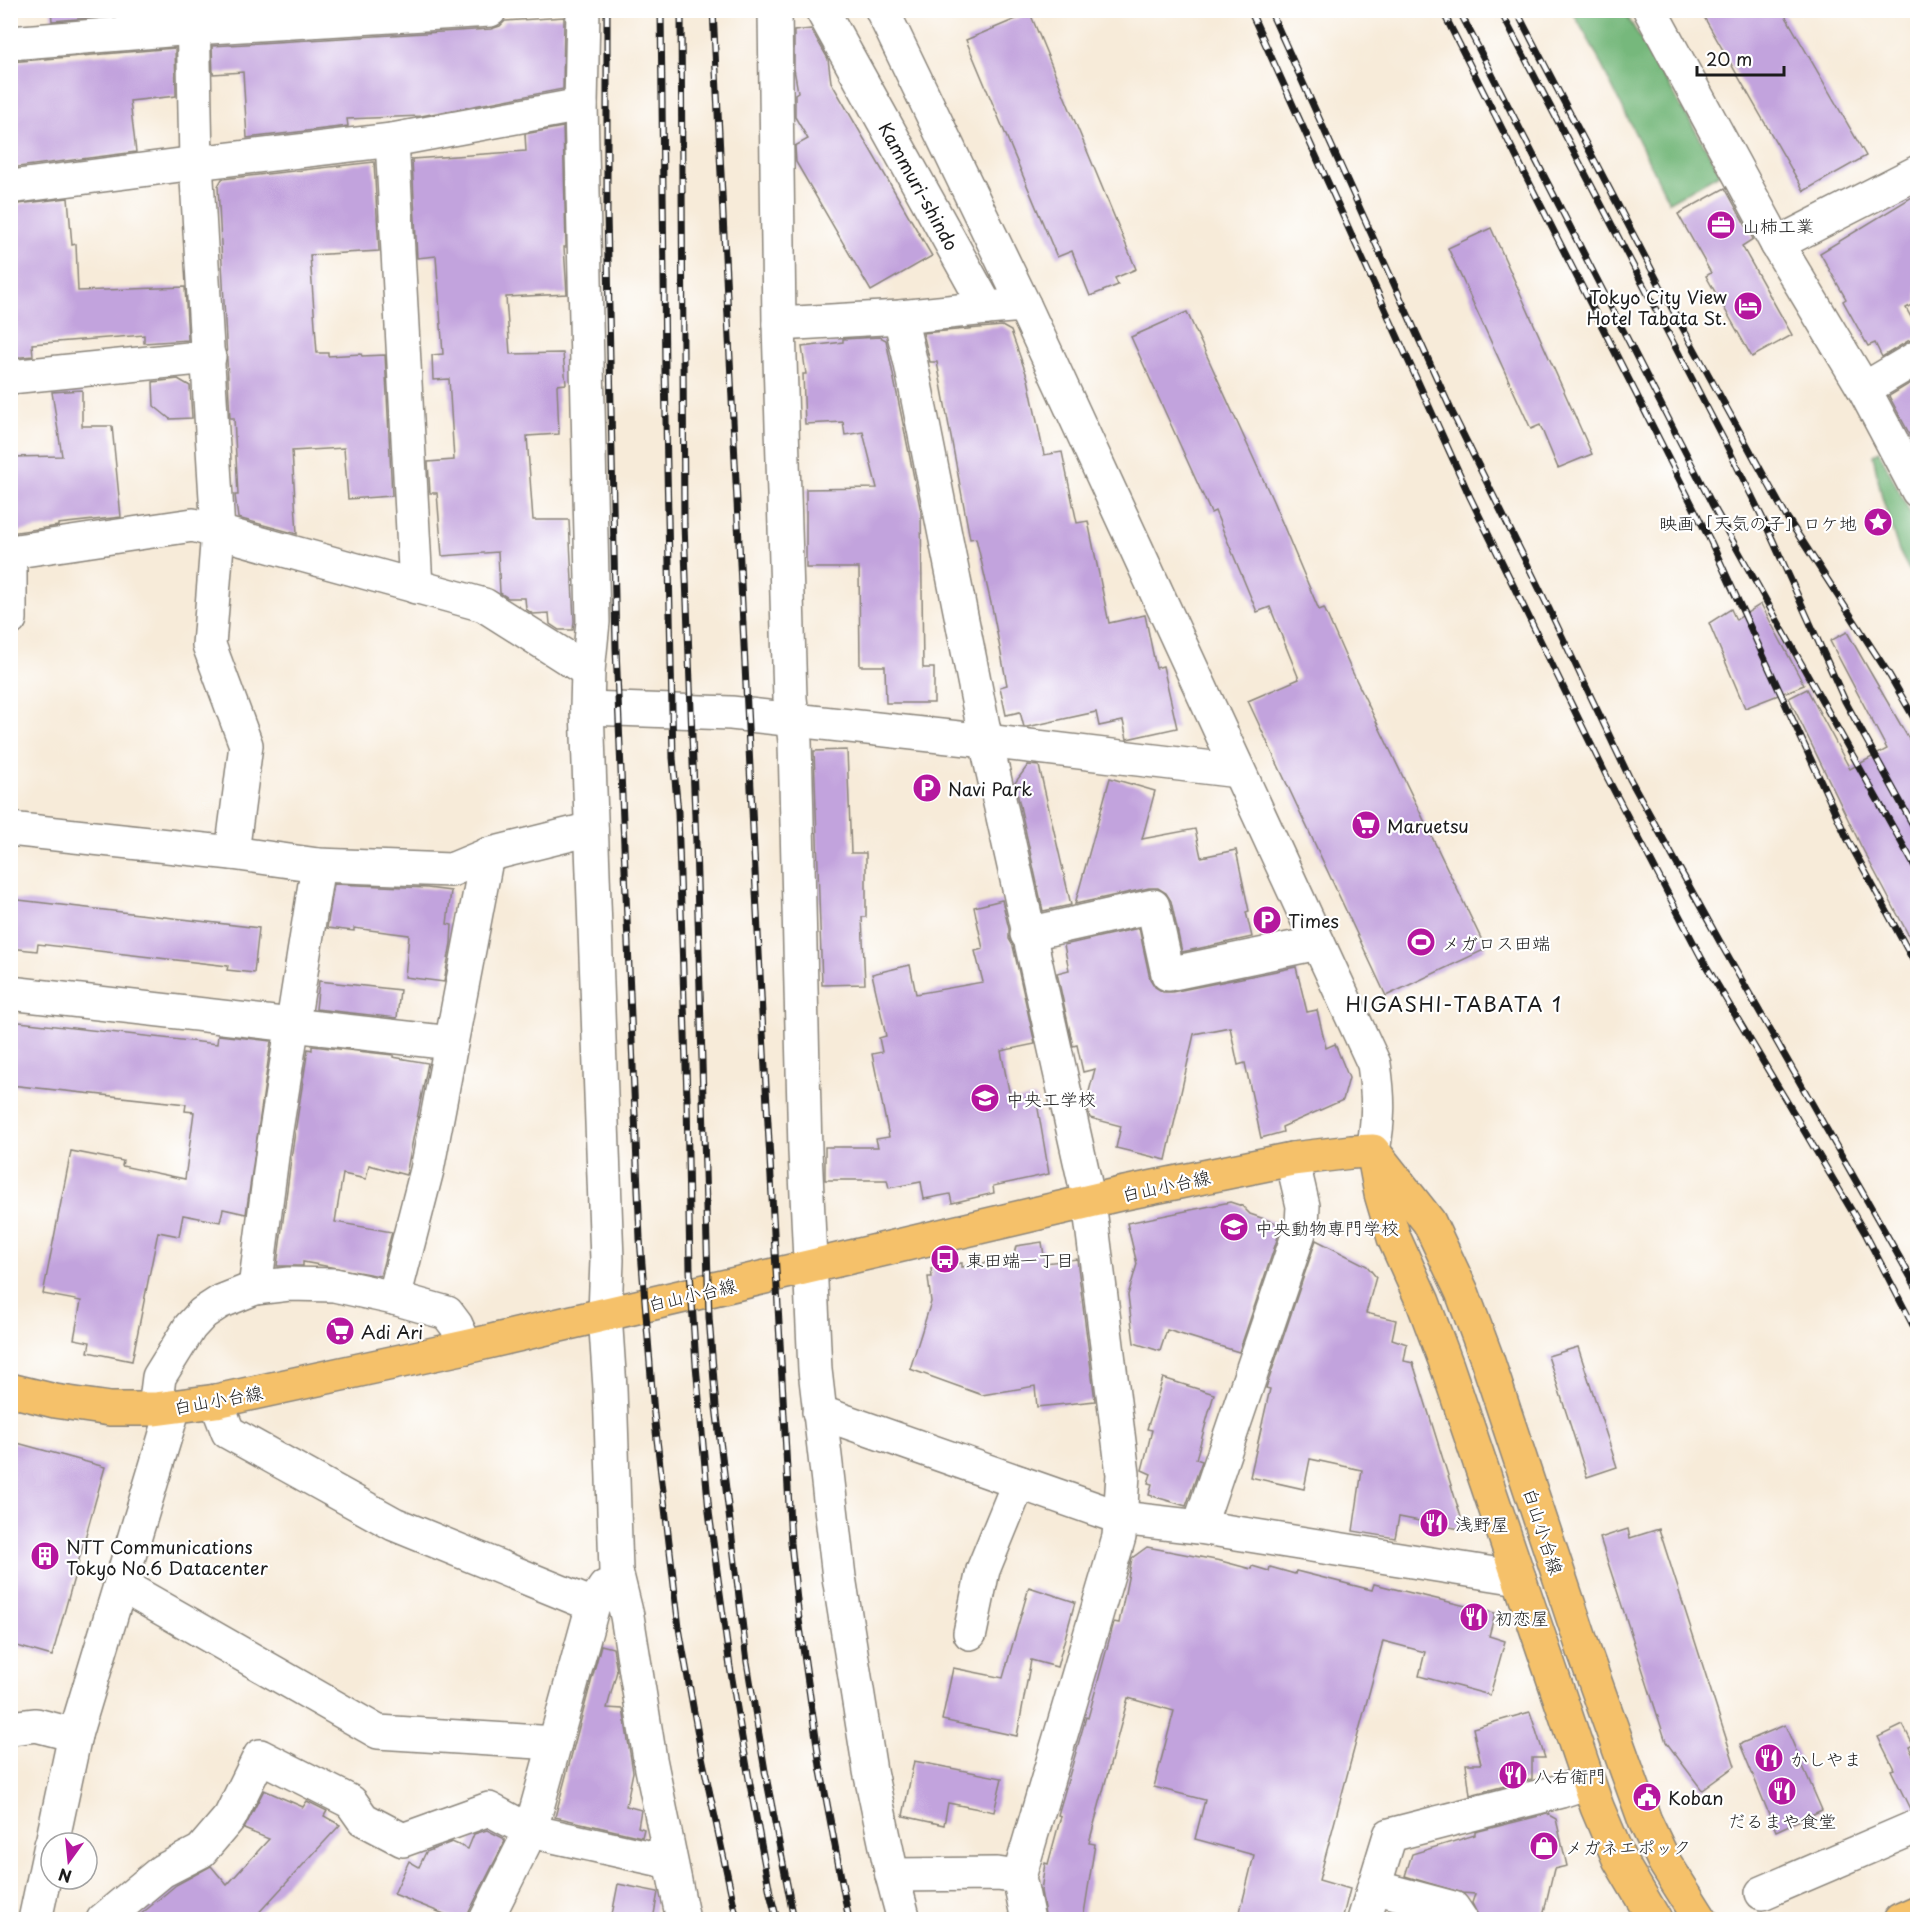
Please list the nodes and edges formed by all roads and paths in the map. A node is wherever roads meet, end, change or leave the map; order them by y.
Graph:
1 (489, 10) edge
2 (583, 10) edge
3 (775, 10) edge
4 (822, 10) edge
5 (882, 10) edge
6 (1650, 10) edge
7 (193, 19) edge
8 (10, 43) edge
9 (581, 105) junction
10 (392, 140) junction
11 (196, 163) junction
12 (1917, 172) edge
13 (10, 187) edge
14 (1777, 244) junction
15 (987, 308) junction
16 (1029, 315) junction
17 (900, 316) junction
18 (779, 324) junction
19 (208, 357) junction
20 (1917, 357) edge
21 (10, 377) edge
22 (1864, 389) junction
23 (1917, 490) edge
24 (218, 532) junction
25 (10, 552) edge
26 (10, 570) edge
27 (416, 587) junction
28 (10, 619) edge
29 (588, 671) junction
30 (587, 708) junction
31 (793, 719) junction
32 (986, 741) junction
33 (1238, 771) junction
34 (10, 829) edge
35 (591, 829) junction
36 (232, 853) junction
37 (487, 855) junction
38 (318, 865) junction
39 (1028, 934) junction
40 (1318, 943) junction
41 (10, 993) edge
42 (292, 1024) junction
43 (451, 1043) junction
44 (1373, 1151) junction
45 (1292, 1159) junction
46 (1089, 1201) junction
47 (809, 1267) junction
48 (255, 1288) junction
49 (394, 1298) junction
50 (605, 1314) junction
51 (466, 1347) junction
52 (10, 1390) edge
53 (216, 1401) junction
54 (165, 1408) junction
55 (819, 1412) junction
56 (1021, 1483) junction
57 (1121, 1518) junction
58 (1199, 1527) junction
59 (616, 1571) junction
60 (1519, 1578) junction
61 (121, 1585) junction
62 (593, 1605) junction
63 (970, 1633) dead end
64 (10, 1728) edge
65 (75, 1735) junction
66 (555, 1743) junction
67 (1588, 1782) junction
68 (1917, 1826) edge
69 (54, 1831) edge
70 (530, 1831) junction
71 (670, 1862) junction
72 (892, 1875) junction
73 (1019, 1877) junction
74 (1374, 1887) junction
75 (41, 1891) edge
76 (1762, 1893) dead end
77 (1917, 1912) edge
78 (35, 1920) edge
79 (103, 1920) edge
80 (486, 1920) edge
81 (683, 1920) edge
82 (904, 1920) edge
83 (1028, 1920) edge
84 (1364, 1920) edge
85 (1461, 1920) edge
86 (1655, 1920) edge
87 (1701, 1920) edge
88 (1900, 1920) edge

1 - 7 street
2 - 9 street
3 - 18 street
4 - 15 street, Kammuri-shindo
5 - 16 street
6 - 14 street
7 - 8 street
7 - 11 street
9 - 10 street
9 - 29 street
10 - 11 street
10 - 27 street
11 - 13 street
11 - 19 street
12 - 14 street
14 - 22 street
15 - 16 street
15 - 17 street
16 - 33 street
17 - 18 street
17 - 32 street
18 - 31 street
19 - 21 street
19 - 24 street
20 - 22 street
22 - 23 street
24 - 25 street
24 - 27 street
24 - 36 street
26 - 28 street
27 - 29 street
29 - 30 street
30 - 31 street
30 - 35 street
31 - 32 street
31 - 47 street
32 - 33 street
32 - 39 street
33 - 40 street
34 - 36 street
35 - 37 street
35 - 50 street
36 - 38 street
37 - 38 street
37 - 43 street
38 - 42 street
39 - 40 street
39 - 46 street
40 - 44 street
41 - 42 street
42 - 43 street
42 - 48 street
43 - 49 street
44 - 45 main road, 白山小台線
44 - 60 main road, 白山小台線
44 - 87 main road, 白山小台線
45 - 46 main road, 白山小台線
45 - 58 street
46 - 47 main road, 白山小台線
46 - 57 street
47 - 50 main road, 白山小台線
47 - 55 street
48 - 49 street
48 - 54 street
49 - 51 street
50 - 51 main road, 白山小台線
50 - 59 street
51 - 53 main road, 白山小台線
52 - 54 main road, 白山小台線
53 - 54 main road, 白山小台線
53 - 62 street
54 - 61 street
55 - 56 street
55 - 72 street
56 - 57 street
56 - 63 street
57 - 58 street
57 - 73 street
58 - 60 street
59 - 62 street
59 - 71 street
60 - 67 main road, 白山小台線
61 - 65 street
61 - 66 street
62 - 66 street
64 - 65 street
65 - 69 street
66 - 70 street
67 - 74 street
67 - 86 main road, 白山小台線
68 - 76 street
70 - 71 street
70 - 79 street
70 - 80 street
71 - 81 street
72 - 73 street
72 - 82 street
73 - 83 street
74 - 84 street
74 - 85 street
75 - 78 street
77 - 88 main road

